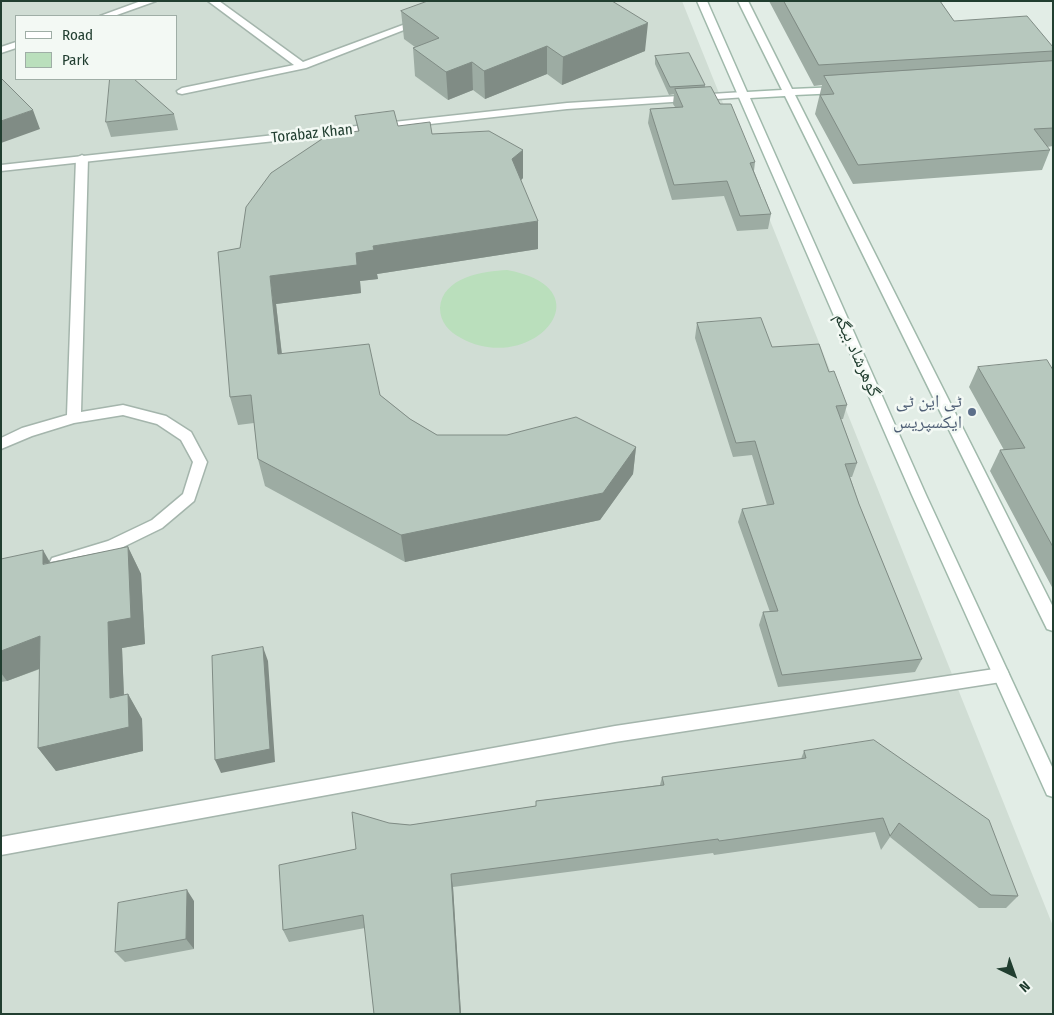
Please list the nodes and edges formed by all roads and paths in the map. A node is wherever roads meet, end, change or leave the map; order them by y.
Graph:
1 (151, 1) edge
2 (213, 1) edge
3 (702, 1) edge
4 (744, 1) edge
5 (108, 15) edge
6 (429, 18) edge
7 (15, 45) edge
8 (1, 50) edge
9 (302, 66) junction
10 (847, 89) edge
11 (182, 92) dead end
12 (788, 93) junction
13 (743, 95) junction
14 (82, 158) junction
15 (1, 168) edge
16 (74, 418) junction
17 (1, 444) edge
18 (43, 564) edge
19 (1053, 624) edge
20 (1001, 675) junction
21 (1053, 788) edge
22 (1, 846) edge

1 - 5 main road
2 - 9 main road
3 - 13 main road, گوهرشاد بیگم
4 - 12 main road
6 - 9 main road
7 - 8 main road
9 - 11 main road
10 - 12 main road, Torabaz Khan
12 - 13 main road, Torabaz Khan
12 - 19 main road
13 - 14 main road, Torabaz Khan
13 - 20 main road, گوهرشاد بیگم
14 - 15 main road, Torabaz Khan
14 - 16 main road
16 - 17 main road
16 - 18 main road
20 - 21 main road, گوهرشاد بیگم
20 - 22 main road

